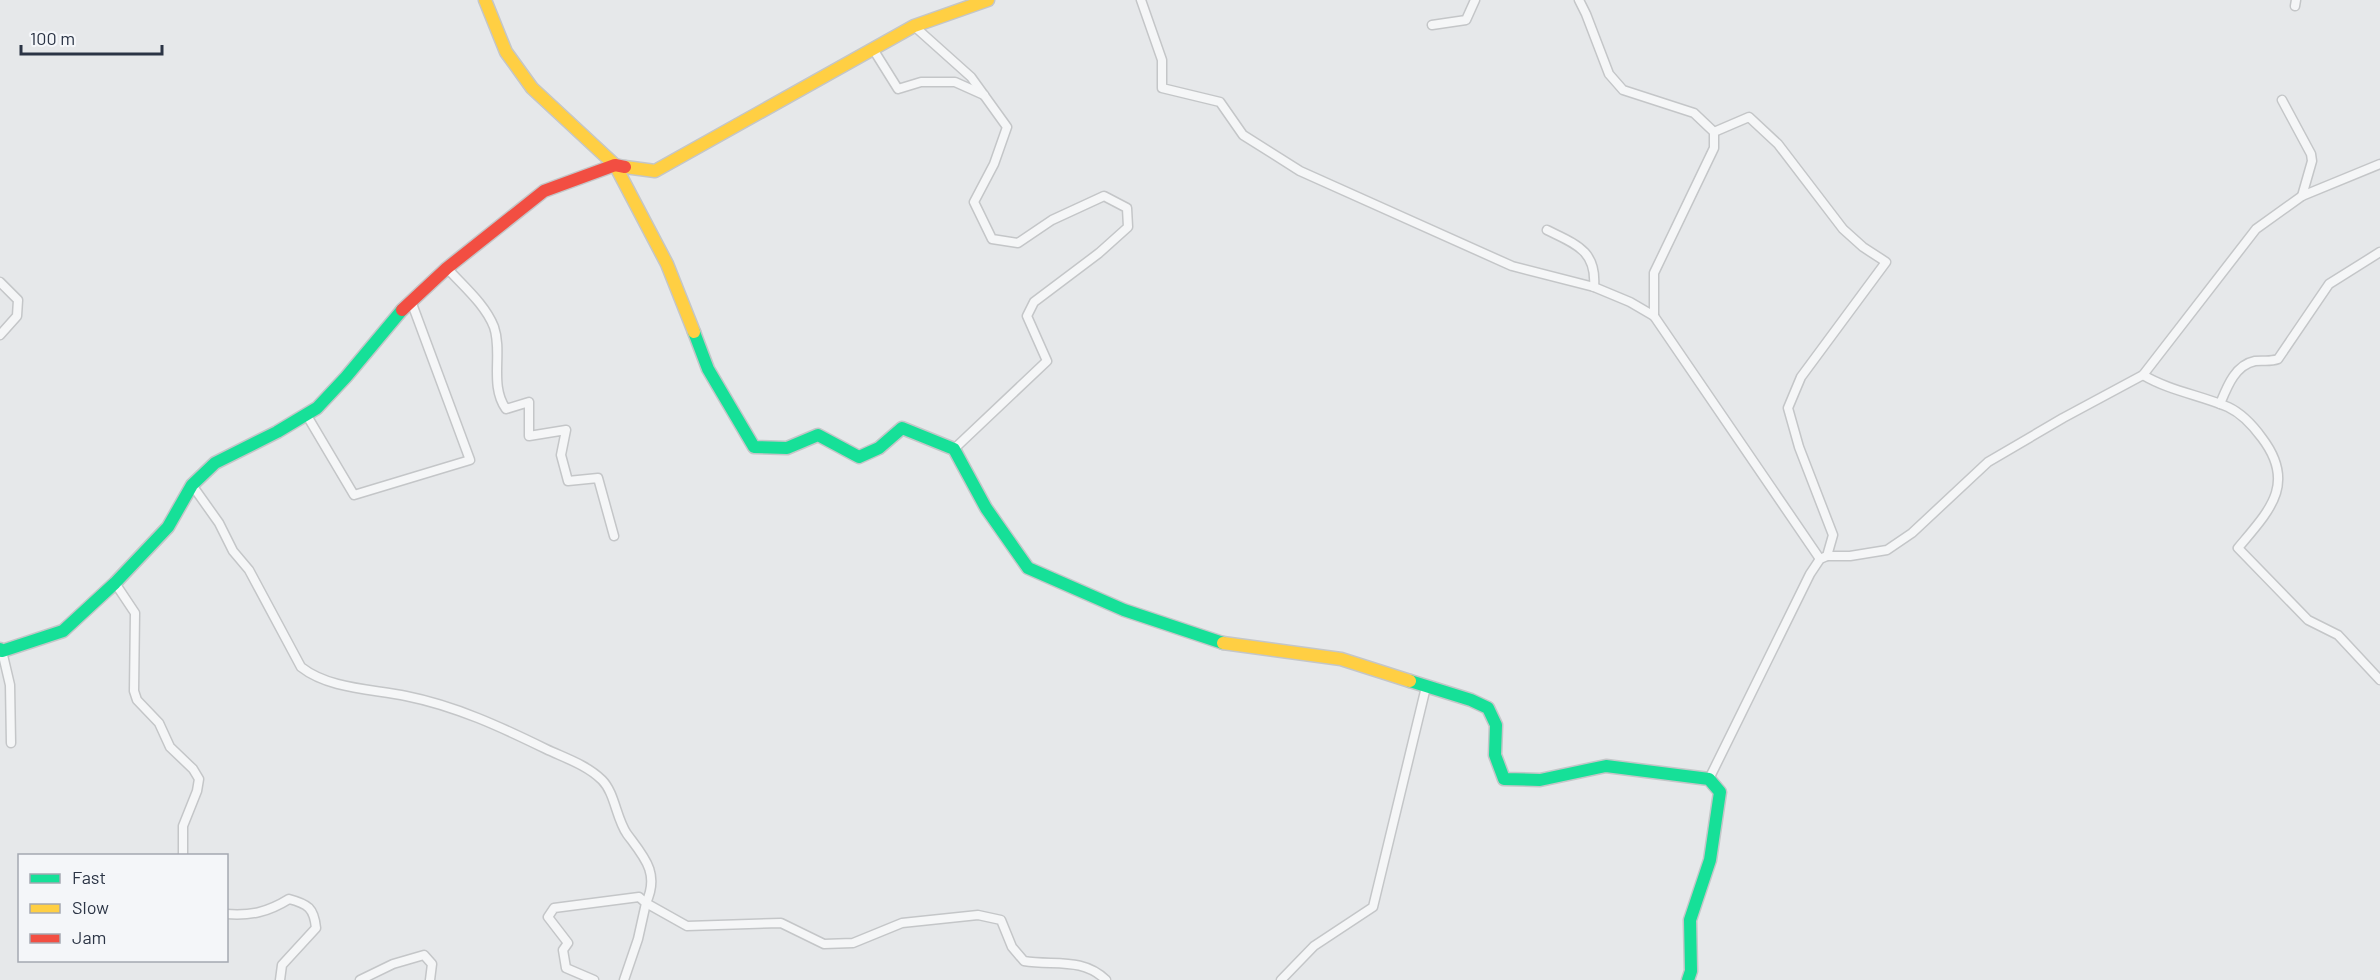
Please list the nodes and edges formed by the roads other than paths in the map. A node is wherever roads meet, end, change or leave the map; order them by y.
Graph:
1 (485, 0) edge
2 (988, 0) edge
3 (1142, 0) edge
4 (1475, 0) edge
5 (1579, 0) edge
6 (1432, 25) dead end
7 (914, 26) junction
8 (873, 49) junction
9 (984, 95) junction
10 (2282, 100) dead end
11 (1714, 132) junction
12 (2380, 164) edge
13 (615, 165) junction
14 (2302, 196) junction
15 (1547, 230) dead end
16 (2380, 252) edge
17 (447, 268) junction
18 (0, 282) edge
19 (1594, 287) junction
20 (411, 301) junction
21 (1654, 316) junction
22 (0, 335) edge
23 (2143, 375) junction
24 (2220, 404) junction
25 (306, 414) junction
26 (954, 449) junction
27 (192, 485) junction
28 (614, 536) dead end
29 (1823, 557) junction
30 (115, 583) junction
31 (1, 650) edge
32 (2380, 680) edge
33 (1426, 687) junction
34 (11, 743) dead end
35 (1709, 779) junction
36 (183, 854) edge
37 (646, 903) junction
38 (228, 914) edge
39 (280, 980) edge
40 (360, 980) edge
41 (430, 980) edge
42 (594, 980) edge
43 (624, 980) edge
44 (1106, 980) edge
45 (1281, 980) edge
46 (1688, 980) edge

1 - 13 street
2 - 7 street
3 - 19 street
4 - 6 street
5 - 11 street
7 - 8 street
7 - 9 street
8 - 9 street
8 - 13 street
9 - 26 street
10 - 14 street
11 - 21 street
11 - 29 street
12 - 14 street
13 - 17 street
13 - 26 street
14 - 23 street
15 - 19 street
16 - 24 street
17 - 20 street
17 - 28 street
18 - 22 street
19 - 21 street
20 - 25 street
20 - 25 street
21 - 29 street
23 - 24 street
23 - 29 street
24 - 32 street
25 - 27 street
26 - 33 street
27 - 30 street
27 - 37 street
29 - 35 street
30 - 31 street
30 - 36 street
31 - 34 street
33 - 35 street
33 - 45 street
35 - 46 street
37 - 42 street
37 - 43 street
37 - 44 street
38 - 39 street
40 - 41 street

